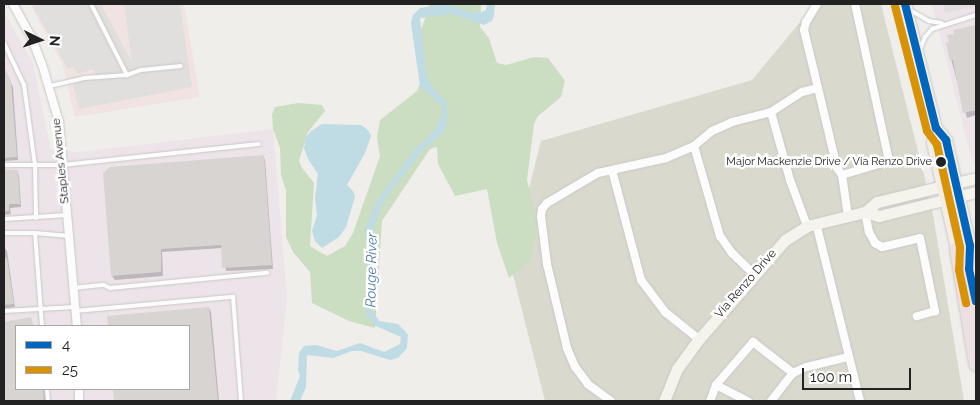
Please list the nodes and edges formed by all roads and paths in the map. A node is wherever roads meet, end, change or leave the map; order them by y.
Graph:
1 (13, 4) edge
2 (91, 4) edge
3 (818, 4) edge
4 (855, 4) edge
5 (906, 6) edge
6 (976, 15) edge
7 (944, 23) junction
8 (4, 43) edge
9 (918, 54) junction
10 (181, 66) dead end
11 (127, 75) junction
12 (50, 86) junction
13 (818, 88) junction
14 (771, 112) junction
15 (259, 144) dead end
16 (694, 146) junction
17 (4, 165) edge
18 (35, 165) junction
19 (62, 165) junction
20 (612, 170) junction
21 (842, 175) junction
22 (976, 178) edge
23 (949, 185) junction
24 (976, 192) edge
25 (959, 197) junction
26 (946, 200) junction
27 (865, 212) junction
28 (67, 215) junction
29 (848, 216) junction
30 (36, 218) junction
31 (4, 219) edge
32 (812, 225) junction
33 (35, 232) junction
34 (4, 233) edge
35 (69, 236) junction
36 (957, 249) junction
37 (969, 269) junction
38 (267, 273) dead end
39 (754, 274) junction
40 (73, 288) junction
41 (976, 301) edge
42 (41, 309) junction
43 (75, 309) junction
44 (4, 312) edge
45 (917, 316) dead end
46 (42, 325) edge
47 (76, 325) edge
48 (699, 339) junction
49 (848, 357) junction
50 (976, 363) edge
51 (793, 373) junction
52 (716, 385) junction
53 (241, 401) edge
54 (611, 401) edge
55 (664, 401) edge
56 (710, 401) edge
57 (748, 401) edge
58 (771, 401) edge
59 (860, 401) edge

1 - 12 street, Staples Avenue
2 - 11 lane
3 - 13 street
4 - 21 street
5 - 7 lane
5 - 9 main road
6 - 7 lane
7 - 9 lane
8 - 18 lane
9 - 23 main road
10 - 11 lane
11 - 12 lane
12 - 19 street, Staples Avenue
13 - 14 street
13 - 21 street
14 - 16 street
14 - 32 street
15 - 19 lane
16 - 20 street
16 - 39 street
17 - 18 lane
18 - 19 lane
18 - 30 lane
19 - 28 street, Staples Avenue
20 - 48 street
20 - 54 street
21 - 29 street
22 - 23 street, Via Renzo Drive
23 - 25 main road
23 - 26 main road
23 - 27 street, Via Renzo Drive
24 - 25 street, Via Renzo Drive
25 - 26 street, Via Renzo Drive
25 - 37 main road
26 - 27 street, Via Renzo Drive
26 - 36 main road
27 - 29 street, Via Renzo Drive
27 - 45 street
28 - 30 lane
28 - 35 street, Staples Avenue
29 - 32 street, Via Renzo Drive
30 - 31 lane
32 - 39 street, Via Renzo Drive
32 - 49 street
33 - 34 lane
33 - 35 lane
33 - 42 lane
35 - 40 street, Staples Avenue
36 - 37 main road
36 - 50 highway
37 - 41 main road
38 - 40 lane
39 - 48 street, Via Renzo Drive
40 - 43 street, Staples Avenue
42 - 43 lane
42 - 44 lane
42 - 46 lane
43 - 47 street, Staples Avenue
43 - 53 lane
48 - 55 street, Via Renzo Drive
49 - 51 street
49 - 59 street
51 - 52 street
51 - 58 street
52 - 56 street
52 - 57 street

